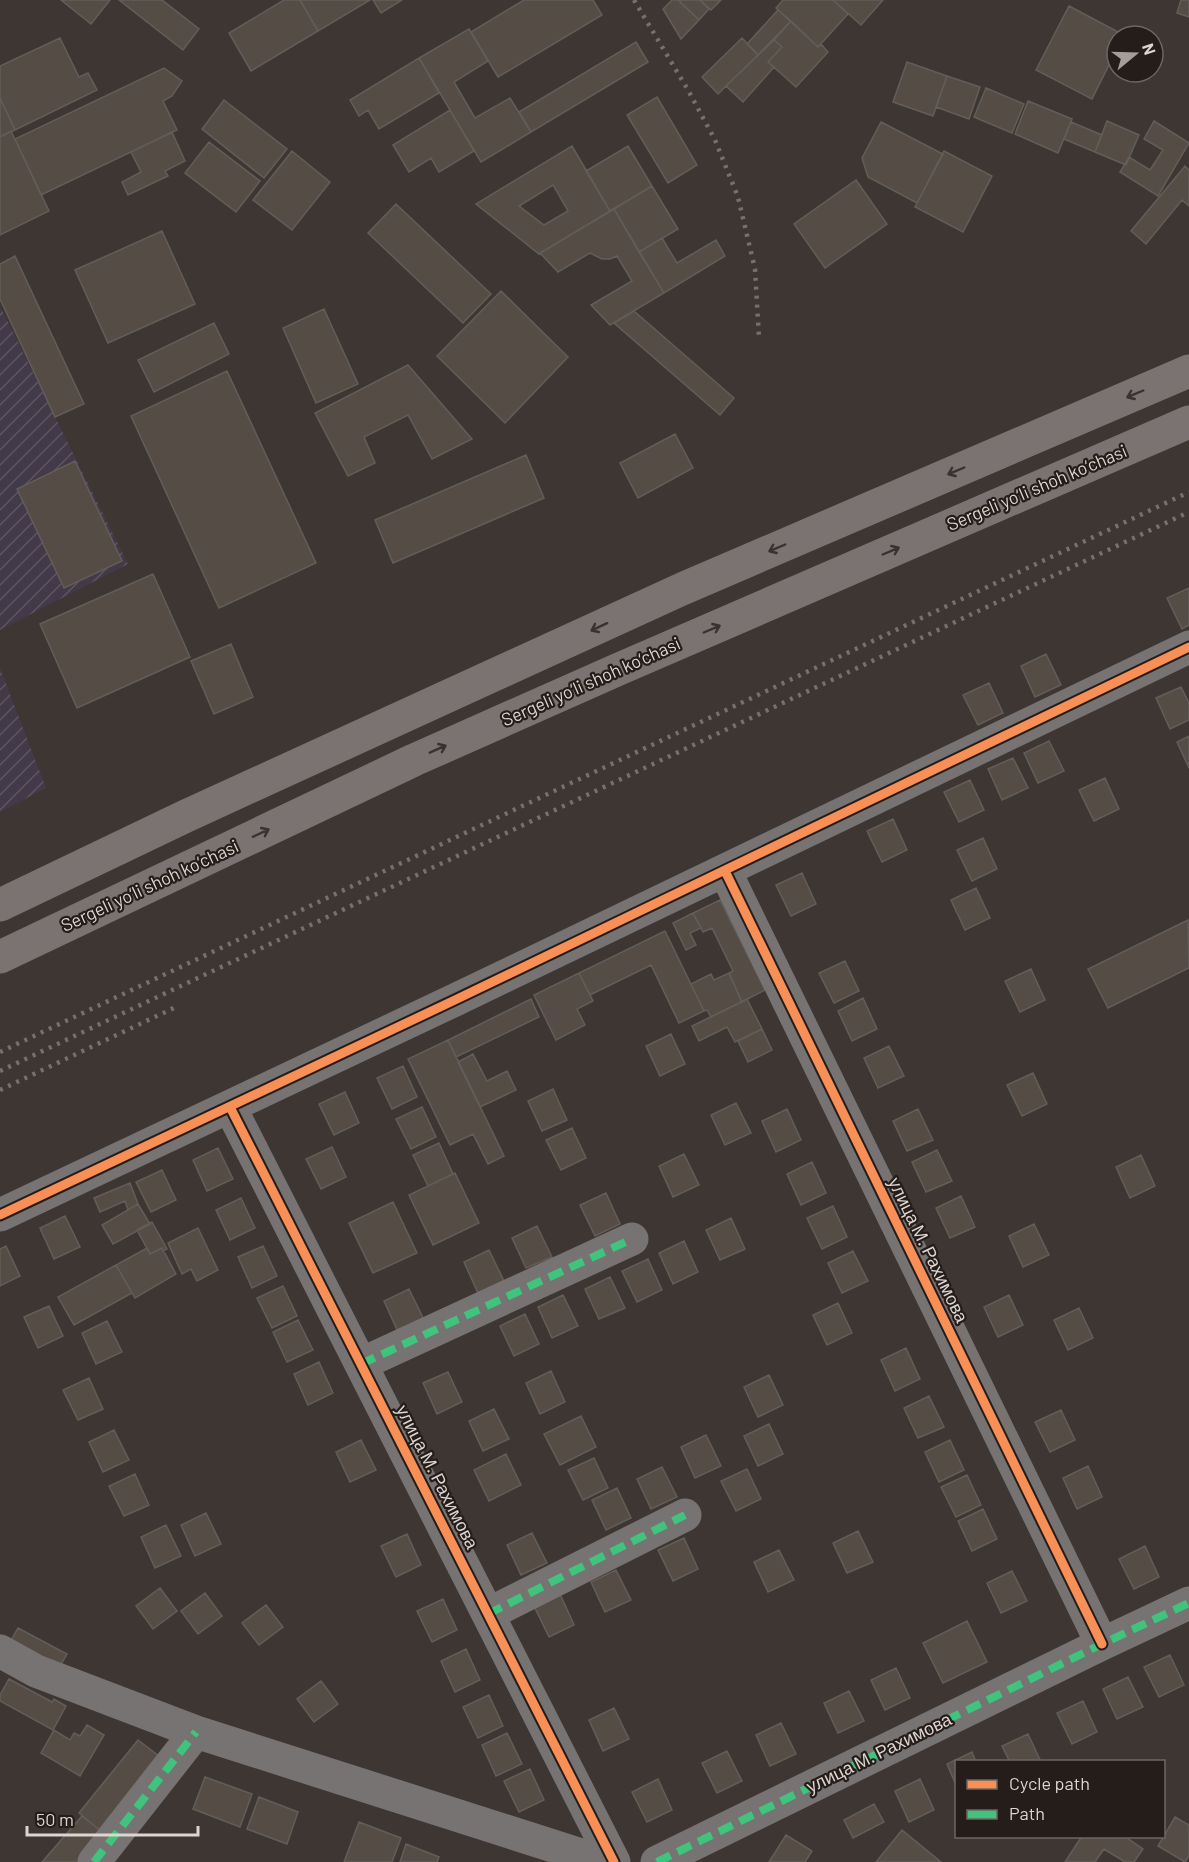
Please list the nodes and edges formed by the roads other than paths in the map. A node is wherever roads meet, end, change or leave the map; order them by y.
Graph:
1 (1189, 370) edge
2 (1189, 422) edge
3 (1189, 647) edge
4 (725, 871) junction
5 (0, 905) edge
6 (0, 957) edge
7 (230, 1107) junction
8 (0, 1215) edge
9 (632, 1239) dead end
10 (361, 1364) junction
11 (686, 1515) dead end
12 (1189, 1603) edge
13 (488, 1614) junction
14 (1102, 1644) junction
15 (0, 1652) edge
16 (196, 1732) junction
17 (94, 1862) edge
18 (603, 1862) edge
19 (614, 1862) edge
20 (657, 1862) edge

1 -> 5 main road
6 -> 2 main road, Sergeli yo‘li shoh ko‘chasi
3 - 4 street
4 - 7 street
4 - 14 street, улица М. Рахимова
7 - 8 street
7 - 10 street, улица М. Рахимова
9 - 10 street
10 - 13 street, улица М. Рахимова
11 - 13 street
12 - 14 street, улица М. Рахимова
13 - 19 street, улица М. Рахимова
14 - 20 street, улица М. Рахимова
15 - 16 street
16 - 17 street
16 - 18 street

